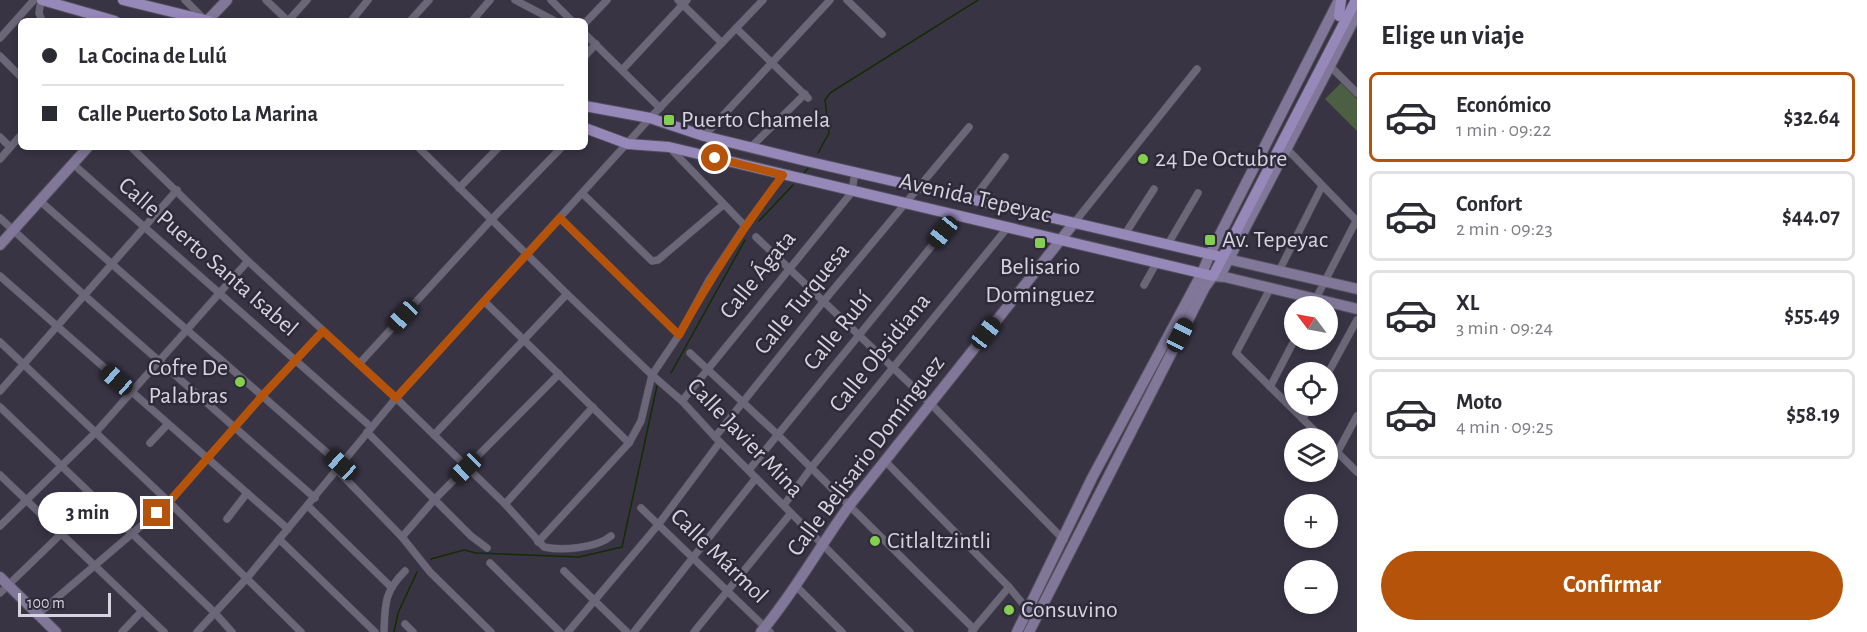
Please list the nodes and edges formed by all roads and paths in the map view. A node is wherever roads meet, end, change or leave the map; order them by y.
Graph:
1 (34, 0) edge
2 (42, 0) edge
3 (123, 0) edge
4 (185, 0) edge
5 (226, 0) edge
6 (266, 0) edge
7 (307, 0) edge
8 (368, 0) edge
9 (429, 0) edge
10 (490, 0) edge
11 (515, 0) edge
12 (551, 0) edge
13 (607, 0) edge
14 (763, 0) edge
15 (830, 0) edge
16 (847, 0) edge
17 (1340, 0) edge
18 (1348, 0) edge
19 (1356, 0) edge
20 (683, 2) edge
21 (1357, 9) edge
22 (540, 13) junction
23 (1357, 14) edge
24 (41, 18) edge
25 (105, 18) edge
26 (195, 18) edge
27 (204, 18) edge
28 (210, 18) edge
29 (285, 18) edge
30 (291, 18) edge
31 (353, 18) edge
32 (413, 18) edge
33 (475, 18) edge
34 (536, 18) edge
35 (549, 18) edge
36 (569, 18) edge
37 (1342, 18) junction
38 (588, 20) edge
39 (736, 28) junction
40 (882, 34) dead end
41 (588, 37) edge
42 (0, 38) edge
43 (722, 43) junction
44 (596, 44) junction
45 (588, 53) edge
46 (0, 56) edge
47 (771, 62) junction
48 (1330, 66) junction
49 (1197, 69) dead end
50 (622, 70) junction
51 (18, 74) edge
52 (1357, 93) edge
53 (588, 107) edge
54 (660, 108) junction
55 (650, 118) junction
56 (969, 127) dead end
57 (588, 129) edge
58 (0, 136) edge
59 (704, 136) junction
60 (18, 138) edge
61 (628, 144) junction
62 (10, 147) junction
63 (669, 147) junction
64 (751, 147) junction
65 (1287, 149) junction
66 (85, 150) edge
67 (134, 150) edge
68 (423, 150) edge
69 (496, 150) edge
70 (559, 150) edge
71 (1005, 157) dead end
72 (0, 159) edge
73 (73, 164) junction
74 (855, 171) junction
75 (783, 175) junction
76 (920, 186) junction
77 (1322, 186) junction
78 (459, 188) junction
79 (1155, 189) dead end
80 (177, 190) junction
81 (852, 192) junction
82 (1197, 193) dead end
83 (583, 194) junction
84 (974, 198) junction
85 (40, 201) junction
86 (905, 203) junction
87 (723, 205) junction
88 (957, 215) junction
89 (0, 218) edge
90 (560, 218) junction
91 (492, 219) junction
92 (1357, 221) edge
93 (1074, 223) junction
94 (745, 226) junction
95 (1008, 227) junction
96 (145, 228) junction
97 (13, 231) junction
98 (1125, 234) junction
99 (756, 237) dead end
100 (1061, 240) junction
101 (1168, 244) junction
102 (0, 245) edge
103 (527, 254) junction
104 (1219, 256) junction
105 (248, 261) junction
106 (1157, 262) junction
107 (112, 264) junction
108 (788, 268) junction
109 (1279, 271) junction
110 (1210, 275) junction
111 (0, 276) edge
112 (1325, 282) junction
113 (1144, 285) dead end
114 (1270, 289) junction
115 (1357, 289) edge
116 (220, 294) junction
117 (567, 294) junction
118 (84, 295) junction
119 (1292, 296) edge
120 (1318, 296) edge
121 (484, 301) junction
122 (823, 302) junction
123 (1338, 306) edge
124 (1357, 309) edge
125 (1357, 320) edge
126 (56, 327) junction
127 (188, 330) junction
128 (323, 331) junction
129 (679, 335) junction
130 (859, 336) junction
131 (523, 340) junction
132 (0, 342) edge
133 (1289, 350) edge
134 (690, 353) dead end
135 (295, 359) junction
136 (159, 361) junction
137 (1334, 362) edge
138 (23, 364) junction
139 (359, 364) junction
140 (707, 368) junction
141 (893, 368) junction
142 (559, 374) junction
143 (652, 375) junction
144 (1270, 387) junction
145 (0, 391) edge
146 (132, 393) junction
147 (263, 395) junction
148 (396, 398) junction
149 (682, 400) junction
150 (743, 402) junction
151 (930, 403) junction
152 (0, 407) edge
153 (593, 407) junction
154 (1304, 416) edge
155 (1357, 416) edge
156 (1303, 419) junction
157 (168, 424) junction
158 (235, 427) junction
159 (1312, 428) edge
160 (369, 429) junction
161 (96, 432) junction
162 (434, 435) junction
163 (778, 435) junction
164 (718, 439) junction
165 (150, 443) dead end
166 (629, 443) junction
167 (1338, 451) edge
168 (1338, 454) edge
169 (208, 458) junction
170 (884, 460) junction
171 (60, 466) junction
172 (339, 468) junction
173 (466, 468) junction
174 (811, 468) junction
175 (749, 471) junction
176 (1357, 472) edge
177 (0, 474) edge
178 (756, 478) junction
179 (247, 493) junction
180 (315, 498) junction
181 (26, 499) junction
182 (434, 500) junction
183 (169, 502) junction
184 (505, 504) junction
185 (784, 505) junction
186 (308, 506) junction
187 (849, 506) junction
188 (641, 508) dead end
189 (791, 513) junction
190 (227, 519) dead end
191 (658, 525) junction
192 (0, 526) edge
193 (288, 529) junction
194 (62, 533) junction
195 (133, 535) junction
196 (611, 536) dead end
197 (402, 537) junction
198 (279, 539) junction
199 (1063, 539) junction
200 (538, 542) junction
201 (822, 543) junction
202 (1071, 547) junction
203 (487, 548) dead end
204 (693, 557) junction
205 (490, 563) dead end
206 (95, 566) junction
207 (405, 571) dead end
208 (564, 571) dead end
209 (247, 578) junction
210 (3, 585) edge
211 (796, 586) junction
212 (1009, 586) junction
213 (391, 587) junction
214 (728, 590) junction
215 (595, 601) junction
216 (1028, 610) junction
217 (142, 611) junction
218 (214, 612) junction
219 (38, 614) junction
220 (405, 624) dead end
221 (51, 630) edge
222 (765, 630) edge
223 (973, 631) edge
224 (122, 632) edge
225 (164, 632) edge
226 (197, 632) edge
227 (232, 632) edge
228 (301, 632) edge
229 (375, 632) edge
230 (384, 632) edge
231 (413, 632) edge
232 (491, 632) edge
233 (560, 632) edge
234 (568, 632) edge
235 (627, 632) edge
236 (634, 632) edge
237 (694, 632) edge
238 (842, 632) edge
239 (910, 632) edge
240 (1017, 632) edge
241 (1029, 632) edge

1 - 42 street
2 - 24 street
2 - 25 main road
3 - 26 main road
4 - 27 street
5 - 28 street
6 - 29 street
7 - 30 street
8 - 31 street
9 - 32 street
10 - 33 street
11 - 22 street
12 - 36 street
13 - 38 street
14 - 39 street
15 - 47 street
16 - 40 street
17 - 37 main road
17 - 104 street
18 - 37 main road
19 - 37 main road
20 - 43 street
20 - 50 street
21 - 37 main road
22 - 34 street
22 - 35 street
23 - 48 street
37 - 104 main road
39 - 43 street
39 - 47 street
41 - 44 street
43 - 54 street
44 - 45 street
44 - 50 street
46 - 51 street
47 - 59 street
47 - 64 street
48 - 52 street
48 - 65 street
49 - 93 street
50 - 54 street
53 - 55 main road, Avenida Tepeyac
54 - 55 street
55 - 59 main road, Avenida Tepeyac
55 - 61 street
56 - 76 street, Calle Turquesa
57 - 61 main road, Avenida Tepeyac
58 - 62 street
59 - 64 main road, Avenida Tepeyac
60 - 62 street
61 - 63 main road, Avenida Tepeyac
61 - 83 street
62 - 72 street
63 - 75 main road, Avenida Tepeyac
63 - 87 street
64 - 74 main road, Avenida Tepeyac
65 - 77 street
65 - 104 street
66 - 73 street
67 - 80 street
68 - 78 street, Calle Javier Mina
69 - 78 street
70 - 91 street
71 - 84 street
73 - 85 street
73 - 96 street, Calle Puerto Santa Isabel
74 - 76 main road, Avenida Tepeyac
74 - 81 street
75 - 81 main road, Avenida Tepeyac
75 - 94 street
76 - 84 main road, Avenida Tepeyac
76 - 86 street, Calle Turquesa
77 - 92 street
77 - 109 street
78 - 91 street, Calle Javier Mina
79 - 98 street
80 - 96 street
80 - 105 street
81 - 86 main road, Avenida Tepeyac
81 - 108 street, Calle Ágata
82 - 101 street
83 - 87 street
83 - 90 street
84 - 93 main road, Avenida Tepeyac
85 - 97 street
85 - 107 street
86 - 88 main road, Avenida Tepeyac
86 - 122 street, Calle Turquesa
87 - 94 street
88 - 95 main road, Avenida Tepeyac
88 - 130 street, Calle Rubí
89 - 97 street
90 - 103 street
90 - 129 street
91 - 103 street, Calle Javier Mina
91 - 139 street
92 - 112 street
93 - 98 main road, Avenida Tepeyac
93 - 100 street, Calle Belisario Domínguez
94 - 129 street
95 - 100 main road, Avenida Tepeyac
95 - 141 street, Calle Obsidiana
96 - 107 street
96 - 116 street, Calle Puerto Santa Isabel
97 - 102 street
97 - 118 street
98 - 101 main road, Avenida Tepeyac
99 - 108 street
100 - 106 main road, Avenida Tepeyac
100 - 151 street, Calle Belisario Domínguez
101 - 104 main road, Avenida Tepeyac
103 - 117 street, Calle Javier Mina
103 - 121 street
104 - 109 street, Avenida Tepeyac
104 - 110 main road
105 - 116 street
105 - 128 street
106 - 110 main road, Avenida Tepeyac
106 - 113 street
107 - 118 street
107 - 127 street
108 - 122 street
108 - 140 street, Calle Ágata
109 - 112 street, Avenida Tepeyac
110 - 114 street, Avenida Tepeyac
110 - 199 street
110 - 202 street
111 - 126 street
112 - 115 street, Avenida Tepeyac
112 - 120 street
114 - 119 street, Avenida Tepeyac
114 - 144 street
116 - 127 street
116 - 135 street, Calle Puerto Santa Isabel
117 - 131 street
117 - 143 street, Calle Javier Mina
118 - 126 street
118 - 136 street
121 - 131 street
121 - 148 street
122 - 130 street
122 - 150 street, Calle Turquesa
123 - 124 street, Avenida Tepeyac
125 - 137 street
126 - 138 street
126 - 146 street
127 - 136 street
127 - 147 street
128 - 135 street
128 - 139 street
129 - 143 street
130 - 141 street
130 - 163 street, Calle Rubí
131 - 142 street
131 - 162 street
132 - 138 street
133 - 144 street
134 - 140 street
135 - 147 street
135 - 160 street, Calle Puerto Santa Isabel
136 - 146 street
136 - 158 street
138 - 145 street
138 - 161 street
139 - 148 street
140 - 149 street, Calle Ágata
140 - 150 street
141 - 151 street
141 - 174 street, Calle Obsidiana
142 - 153 street
142 - 173 street
143 - 149 street, Calle Javier Mina
143 - 166 street
144 - 156 street
146 - 157 street
146 - 161 street
147 - 158 street
147 - 172 street
148 - 160 street
148 - 162 street
149 - 164 street, Calle Javier Mina
150 - 163 street
150 - 164 street, Calle Turquesa
151 - 170 street, Calle Belisario Domínguez
151 - 199 street
152 - 171 street
153 - 166 street
153 - 184 street
154 - 156 street
155 - 167 street
156 - 159 street
157 - 165 street
157 - 169 street
158 - 169 street
158 - 180 street
160 - 172 street
160 - 182 street, Calle Puerto Santa Isabel
161 - 171 street
161 - 183 street
162 - 173 street
163 - 174 street
163 - 175 street, Calle Rubí
164 - 175 street, Calle Javier Mina
164 - 191 street, Calle Turquesa
166 - 200 street
168 - 176 street
169 - 179 street
169 - 183 street
170 - 187 street, Calle Belisario Domínguez
170 - 212 street
171 - 181 street
171 - 195 street
172 - 180 street
172 - 197 street
173 - 182 street
173 - 184 street
174 - 185 street, Calle Obsidiana
174 - 187 street
175 - 178 street, Calle Javier Mina
177 - 181 street
178 - 185 street, Calle Javier Mina
178 - 204 street
179 - 190 street
179 - 193 street
180 - 186 street
181 - 192 street
181 - 194 street
182 - 197 street
182 - 203 street, Calle Puerto Santa Isabel
183 - 195 street
183 - 209 street
184 - 200 street
185 - 189 street, Calle Javier Mina
186 - 193 street
186 - 213 street
187 - 201 street, Calle Belisario Domínguez
187 - 223 street
188 - 191 street, Calle Mármol
189 - 201 street, Calle Javier Mina
189 - 214 street
191 - 204 street, Calle Mármol
191 - 215 street, Calle Turquesa
193 - 198 street
194 - 206 street
194 - 210 street
195 - 206 street
195 - 218 street
196 - 200 street
197 - 232 street
198 - 209 street
198 - 229 street
199 - 202 street
199 - 216 street
201 - 211 street, Calle Belisario Domínguez
201 - 239 street, Calle Javier Mina
202 - 241 street
204 - 214 street, Calle Mármol
204 - 236 street
205 - 233 street
206 - 217 street
206 - 219 street
207 - 213 street
208 - 215 street
209 - 218 street
209 - 228 street
210 - 219 street
211 - 222 street, Calle Belisario Domínguez
211 - 238 street
212 - 216 street
212 - 223 street
213 - 230 street
214 - 222 street, Calle Mármol
214 - 237 street
215 - 234 street, Calle Turquesa
215 - 235 street
216 - 240 street
217 - 224 street
217 - 225 street
218 - 226 street
218 - 227 street
219 - 221 street
220 - 231 street

